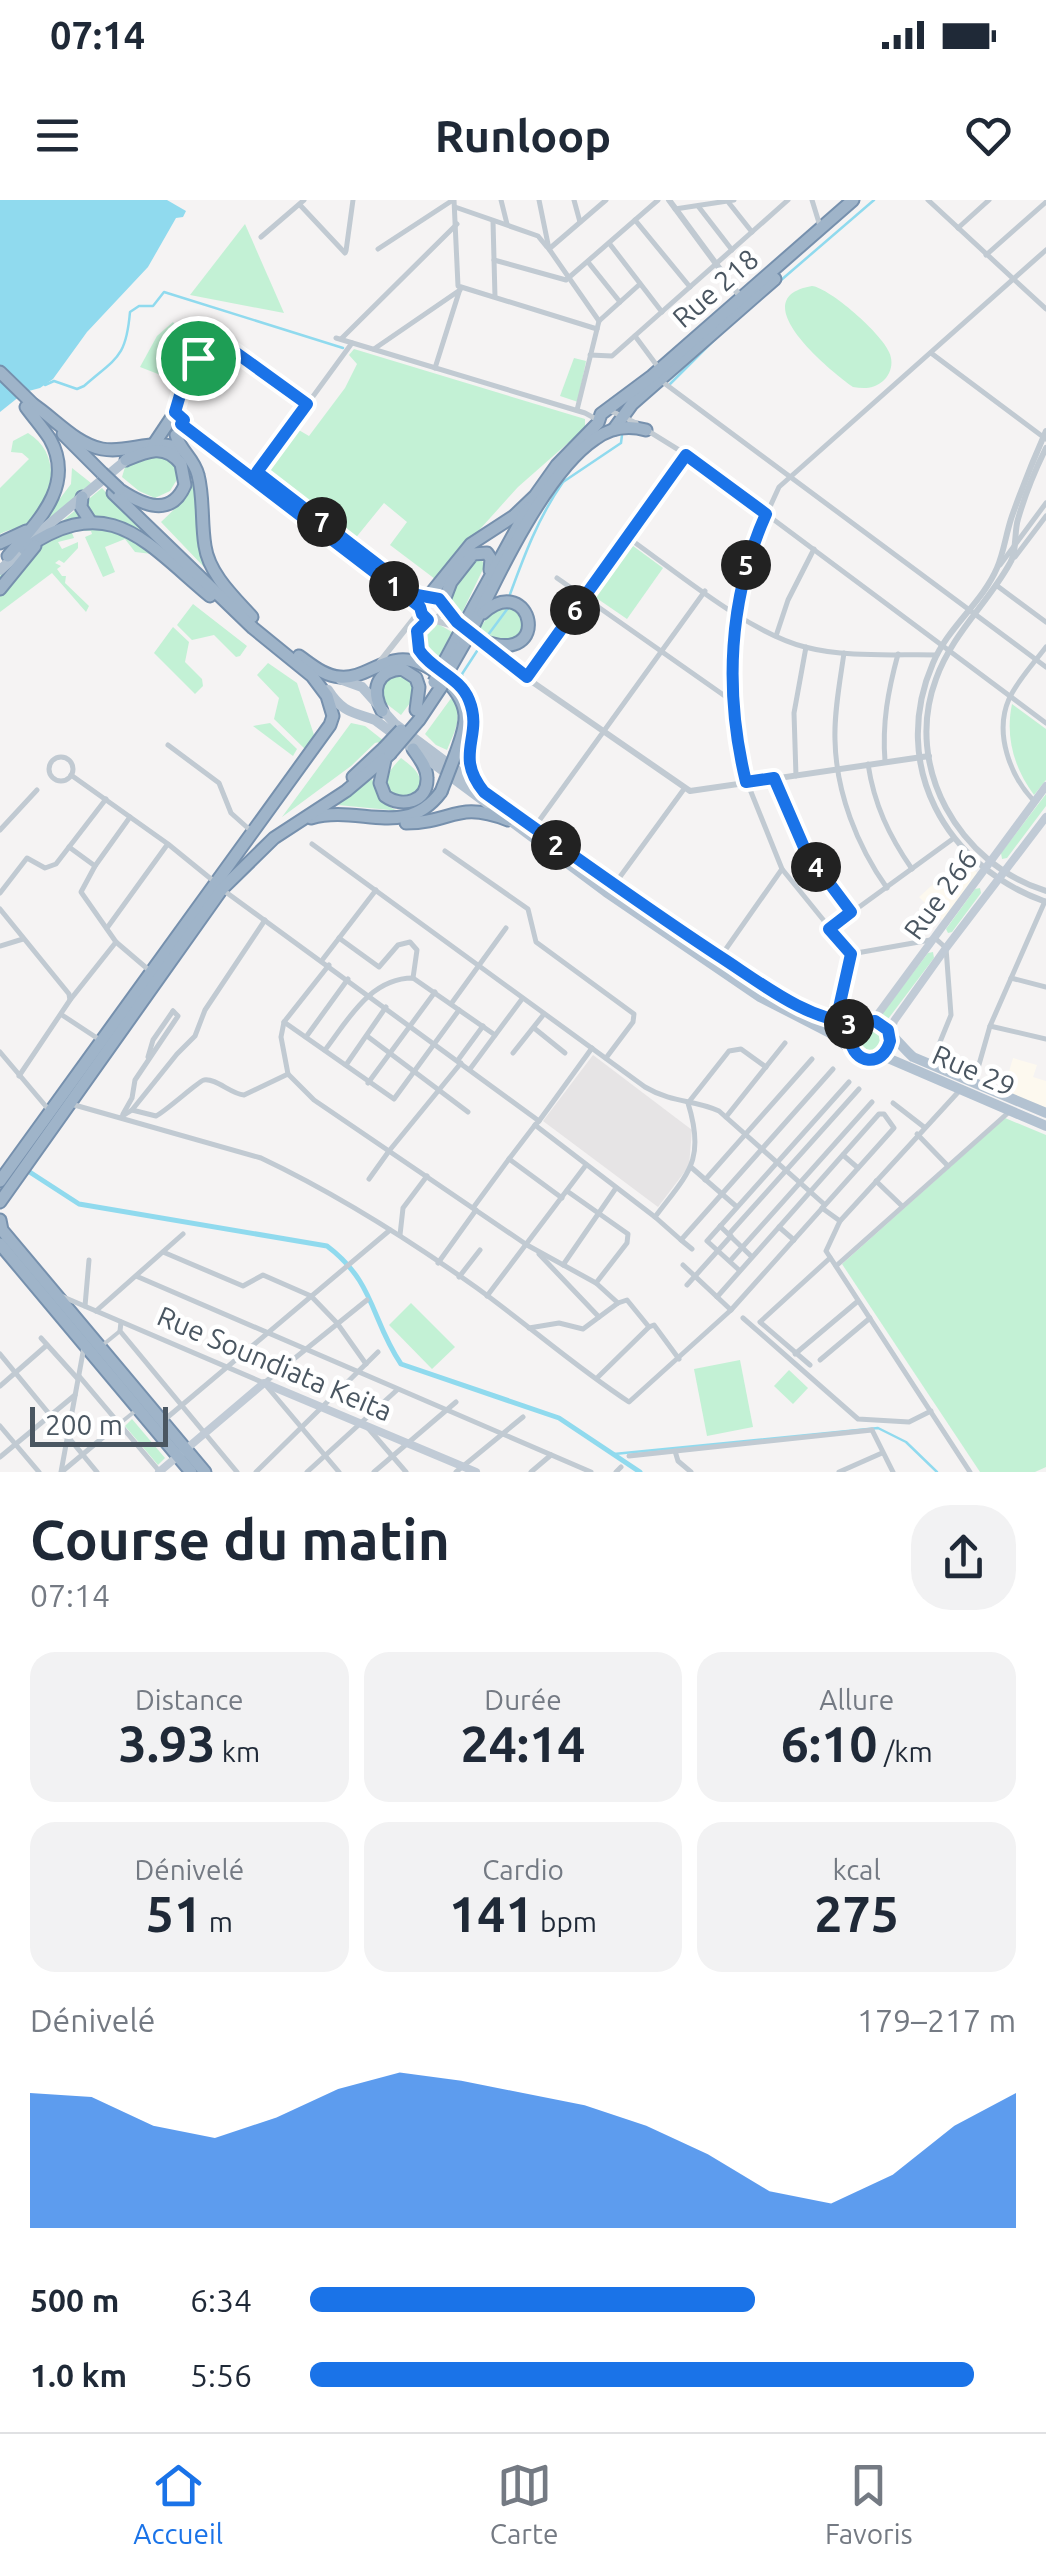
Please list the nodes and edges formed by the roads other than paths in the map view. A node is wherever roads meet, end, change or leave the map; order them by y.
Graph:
1 (353, 200) edge
2 (501, 200) edge
3 (539, 200) edge
4 (574, 200) edge
5 (606, 200) edge
6 (658, 200) edge
7 (669, 200) edge
8 (788, 200) edge
9 (812, 200) edge
10 (853, 200) edge
11 (863, 200) edge
12 (989, 200) edge
13 (730, 201) edge
14 (931, 201) edge
15 (454, 202) edge
16 (716, 202) edge
17 (1046, 202) edge
18 (302, 203) edge
19 (698, 206) junction
20 (675, 209) junction
21 (493, 220) junction
22 (635, 220) junction
23 (580, 222) junction
24 (457, 224) junction
25 (507, 224) junction
26 (957, 228) junction
27 (821, 229) junction
28 (752, 232) junction
29 (261, 237) dead end
30 (609, 242) junction
31 (378, 249) dead end
32 (549, 249) junction
33 (732, 250) junction
34 (1046, 250) edge
35 (986, 255) junction
36 (494, 260) junction
37 (588, 262) junction
38 (716, 264) junction
39 (569, 278) junction
40 (1012, 280) junction
41 (640, 284) junction
42 (690, 287) junction
43 (460, 288) junction
44 (1046, 294) edge
45 (495, 298) junction
46 (620, 302) junction
47 (744, 302) junction
48 (1037, 302) junction
49 (1046, 309) edge
50 (662, 312) junction
51 (598, 325) junction
52 (634, 336) junction
53 (352, 342) junction
54 (374, 349) junction
55 (932, 353) junction
56 (590, 355) junction
57 (435, 368) junction
58 (0, 372) edge
59 (660, 375) junction
60 (0, 380) edge
61 (26, 402) junction
62 (307, 404) junction
63 (632, 404) junction
64 (577, 410) junction
65 (609, 420) junction
66 (173, 428) junction
67 (645, 429) junction
68 (1045, 436) edge
69 (1046, 448) edge
70 (686, 455) junction
71 (126, 460) junction
72 (257, 472) junction
73 (790, 476) junction
74 (252, 479) junction
75 (118, 491) junction
76 (535, 496) junction
77 (82, 497) junction
78 (1046, 504) edge
79 (766, 514) junction
80 (1046, 516) edge
81 (90, 521) junction
82 (120, 527) junction
83 (37, 529) junction
84 (627, 537) junction
85 (0, 543) edge
86 (1013, 548) junction
87 (24, 549) junction
88 (814, 549) junction
89 (4, 559) edge
90 (1013, 559) junction
91 (0, 570) edge
92 (997, 570) junction
93 (489, 577) junction
94 (557, 578) dead end
95 (996, 584) junction
96 (0, 589) edge
97 (705, 591) junction
98 (584, 597) junction
99 (423, 603) junction
100 (443, 605) junction
101 (971, 611) junction
102 (738, 614) junction
103 (430, 620) junction
104 (252, 622) junction
105 (1046, 622) edge
106 (471, 623) junction
107 (776, 636) junction
108 (483, 640) junction
109 (942, 644) junction
110 (1046, 647) edge
111 (806, 648) junction
112 (949, 651) junction
113 (661, 652) junction
114 (844, 653) junction
115 (898, 654) junction
116 (937, 654) junction
117 (1037, 660) junction
118 (1046, 666) edge
119 (370, 671) junction
120 (524, 675) junction
121 (312, 676) junction
122 (331, 676) junction
123 (1010, 697) junction
124 (732, 702) junction
125 (382, 711) junction
126 (416, 715) junction
127 (1046, 723) edge
128 (603, 732) junction
129 (168, 745) dead end
130 (413, 749) junction
131 (387, 754) junction
132 (924, 756) junction
133 (885, 762) junction
134 (868, 764) junction
135 (838, 769) junction
136 (71, 775) junction
137 (796, 776) junction
138 (774, 778) junction
139 (746, 782) junction
140 (1046, 786) edge
141 (684, 789) junction
142 (36, 790) dead end
143 (484, 792) junction
144 (106, 799) junction
145 (1034, 801) junction
146 (130, 817) junction
147 (1046, 817) edge
148 (377, 818) junction
149 (508, 820) junction
150 (299, 822) junction
151 (534, 828) junction
152 (0, 830) edge
153 (252, 832) junction
154 (954, 838) junction
155 (168, 844) junction
156 (312, 844) dead end
157 (69, 846) junction
158 (445, 850) dead end
159 (95, 866) junction
160 (988, 866) junction
161 (912, 869) junction
162 (782, 870) junction
163 (1002, 876) junction
164 (219, 884) junction
165 (614, 885) junction
166 (887, 888) junction
167 (376, 890) junction
168 (1046, 891) edge
169 (0, 893) edge
170 (1046, 901) edge
171 (0, 909) edge
172 (851, 912) junction
173 (265, 920) junction
174 (107, 928) junction
175 (506, 928) dead end
176 (829, 929) junction
177 (338, 938) junction
178 (936, 939) junction
179 (23, 940) junction
180 (116, 942) junction
181 (0, 946) edge
182 (946, 948) junction
183 (851, 954) junction
184 (721, 956) junction
185 (322, 960) junction
186 (329, 965) junction
187 (478, 967) junction
188 (156, 976) junction
189 (413, 978) junction
190 (1011, 978) junction
191 (348, 979) junction
192 (1046, 987) edge
193 (435, 992) junction
194 (368, 994) junction
195 (522, 998) junction
196 (70, 1000) junction
197 (450, 1004) junction
198 (386, 1008) junction
199 (460, 1010) junction
200 (544, 1014) junction
201 (62, 1015) junction
202 (836, 1021) junction
203 (284, 1022) junction
204 (861, 1023) junction
205 (409, 1024) junction
206 (482, 1026) junction
207 (990, 1026) junction
208 (534, 1028) junction
209 (495, 1035) junction
210 (367, 1036) junction
211 (890, 1036) junction
212 (306, 1037) junction
213 (1046, 1038) edge
214 (435, 1043) junction
215 (786, 1043) dead end
216 (106, 1045) junction
217 (592, 1048) junction
218 (325, 1050) junction
219 (0, 1052) edge
220 (565, 1052) dead end
221 (390, 1053) junction
222 (513, 1053) dead end
223 (854, 1053) junction
224 (883, 1056) junction
225 (606, 1058) junction
226 (148, 1060) junction
227 (812, 1060) dead end
228 (460, 1062) junction
229 (931, 1064) junction
230 (346, 1065) junction
231 (766, 1068) junction
232 (470, 1070) junction
233 (833, 1070) dead end
234 (416, 1072) junction
235 (288, 1074) junction
236 (20, 1076) junction
237 (368, 1082) junction
238 (849, 1082) dead end
239 (974, 1082) junction
240 (961, 1088) junction
241 (859, 1089) dead end
242 (440, 1090) junction
243 (872, 1102) dead end
244 (688, 1103) junction
245 (894, 1103) dead end
246 (72, 1104) junction
247 (132, 1110) junction
248 (1010, 1110) junction
249 (51, 1112) junction
250 (468, 1112) dead end
251 (1046, 1114) edge
252 (121, 1116) junction
253 (726, 1117) junction
254 (537, 1123) junction
255 (1046, 1126) edge
256 (924, 1127) junction
257 (746, 1134) junction
258 (918, 1134) junction
259 (762, 1149) junction
260 (389, 1150) junction
261 (844, 1154) junction
262 (24, 1158) junction
263 (508, 1159) junction
264 (777, 1162) junction
265 (586, 1165) junction
266 (948, 1166) junction
267 (814, 1167) junction
268 (692, 1168) junction
269 (858, 1168) junction
270 (786, 1170) junction
271 (427, 1176) junction
272 (824, 1176) junction
273 (8, 1177) edge
274 (370, 1180) dead end
275 (705, 1180) junction
276 (876, 1181) junction
277 (800, 1182) junction
278 (616, 1188) junction
279 (567, 1191) junction
280 (810, 1192) junction
281 (722, 1194) junction
282 (562, 1198) junction
283 (0, 1202) edge
284 (902, 1206) junction
285 (824, 1207) junction
286 (737, 1208) junction
287 (474, 1209) junction
288 (598, 1214) junction
289 (654, 1217) junction
290 (0, 1220) edge
291 (840, 1221) junction
292 (720, 1226) junction
293 (779, 1227) junction
294 (390, 1230) junction
295 (183, 1234) dead end
296 (730, 1235) junction
297 (400, 1236) junction
298 (681, 1240) junction
299 (794, 1240) junction
300 (0, 1244) edge
301 (527, 1245) junction
302 (742, 1247) junction
303 (692, 1249) dead end
304 (480, 1250) dead end
305 (534, 1250) junction
306 (718, 1250) junction
307 (163, 1252) junction
308 (752, 1257) junction
309 (830, 1258) junction
310 (89, 1260) dead end
311 (730, 1262) junction
312 (438, 1263) junction
313 (683, 1264) dead end
314 (562, 1265) junction
315 (836, 1266) junction
316 (740, 1270) junction
317 (136, 1276) junction
318 (459, 1276) junction
319 (694, 1277) junction
320 (596, 1283) junction
321 (687, 1285) dead end
322 (56, 1294) junction
323 (311, 1296) junction
324 (487, 1296) junction
325 (716, 1297) junction
326 (366, 1300) dead end
327 (858, 1301) junction
328 (618, 1302) junction
329 (85, 1306) junction
330 (731, 1310) junction
331 (96, 1311) junction
332 (599, 1317) junction
333 (743, 1318) dead end
334 (870, 1318) junction
335 (122, 1322) junction
336 (337, 1323) junction
337 (650, 1327) junction
338 (528, 1328) junction
339 (120, 1331) junction
340 (266, 1333) junction
341 (41, 1338) dead end
342 (84, 1344) junction
343 (47, 1345) junction
344 (100, 1347) junction
345 (305, 1349) junction
346 (378, 1352) dead end
347 (0, 1354) edge
348 (796, 1354) junction
349 (679, 1359) junction
350 (820, 1360) dead end
351 (366, 1364) junction
352 (810, 1365) dead end
353 (226, 1367) junction
354 (16, 1373) junction
355 (357, 1373) junction
356 (79, 1377) junction
357 (597, 1378) junction
358 (264, 1383) junction
359 (0, 1386) edge
360 (397, 1390) junction
361 (76, 1395) junction
362 (456, 1402) dead end
363 (182, 1405) junction
364 (138, 1408) junction
365 (322, 1408) junction
366 (931, 1410) junction
367 (445, 1412) junction
368 (50, 1416) junction
369 (523, 1417) dead end
370 (162, 1421) junction
371 (119, 1424) junction
372 (363, 1424) junction
373 (0, 1426) edge
374 (872, 1426) junction
375 (300, 1427) junction
376 (205, 1432) junction
377 (501, 1436) junction
378 (69, 1437) junction
379 (408, 1444) junction
380 (15, 1445) junction
381 (675, 1450) junction
382 (181, 1452) junction
383 (883, 1452) junction
384 (82, 1454) junction
385 (324, 1455) junction
386 (551, 1455) junction
387 (392, 1456) junction
388 (629, 1456) dead end
389 (0, 1457) edge
390 (459, 1470) edge
391 (38, 1472) edge
392 (62, 1472) edge
393 (97, 1472) edge
394 (159, 1472) edge
395 (191, 1472) edge
396 (205, 1472) edge
397 (237, 1472) edge
398 (256, 1472) edge
399 (307, 1472) edge
400 (339, 1472) edge
401 (374, 1472) edge
402 (406, 1472) edge
403 (476, 1472) edge
404 (531, 1472) edge
405 (592, 1472) edge
406 (691, 1472) edge
407 (839, 1472) edge
408 (894, 1472) edge
409 (970, 1472) edge

1 - 18 street
2 - 25 street
3 - 32 street
4 - 23 street
5 - 23 street
6 - 22 street
7 - 20 street
8 - 28 street
9 - 27 street
10 - 27 highway, Rue 218
11 - 47 highway, Rue 218
12 - 26 street
13 - 16 street
13 - 28 street
14 - 26 street
15 - 21 street
15 - 24 street
15 - 31 street
16 - 19 street
17 - 35 street
18 - 29 street
19 - 20 street
19 - 33 street
20 - 38 street
21 - 25 street
21 - 36 street
22 - 30 street
22 - 42 street
23 - 32 street
24 - 43 street
24 - 53 street
25 - 32 street
26 - 35 street
27 - 47 highway, Rue 218
28 - 33 street
30 - 37 street
30 - 41 street
32 - 39 street
33 - 38 street
34 - 40 street
35 - 40 street
36 - 39 street
36 - 45 street
37 - 39 street
37 - 46 street
38 - 42 street
38 - 47 street
39 - 51 street
40 - 48 street
40 - 55 street
41 - 46 street
41 - 50 street
42 - 50 street
43 - 45 street
43 - 54 street
43 - 57 street
44 - 48 street
45 - 51 street
46 - 51 street
47 - 59 highway
48 - 49 street
50 - 52 street
51 - 56 street
52 - 56 street
52 - 59 street
53 - 54 street
53 - 62 street
54 - 57 street
55 - 68 street
55 - 73 street
56 - 64 street
57 - 64 street
58 - 61 highway
59 - 63 highway
59 - 65 highway
59 - 73 street
60 - 61 highway
61 - 66 highway
61 - 75 highway, bridge
61 - 83 highway
62 - 66 street
62 - 72 street
63 - 65 highway
63 - 67 highway
64 - 65 street
65 - 67 highway
65 - 76 highway
65 - 106 highway
66 - 71 main road
66 - 72 street
66 - 74 street
66 - 104 highway
67 - 70 street
68 - 92 street
69 - 86 street
70 - 79 street
70 - 84 street
71 - 75 highway
71 - 77 main road
72 - 74 street
72 - 99 street
73 - 79 street
73 - 101 street
74 - 99 street
75 - 104 highway
76 - 93 highway
76 - 99 highway
77 - 81 highway
77 - 83 main road
78 - 86 street
79 - 88 street
79 - 102 street
80 - 90 street
81 - 82 highway
81 - 87 highway
82 - 96 highway
82 - 104 highway
83 - 85 highway
83 - 87 main road
83 - 89 highway
84 - 97 street
84 - 98 street
86 - 90 street
86 - 92 street
87 - 91 main road
88 - 107 street
88 - 109 street
90 - 95 street
92 - 101 street
93 - 100 highway
93 - 106 highway
94 - 98 street
95 - 101 street
95 - 105 street
97 - 102 street
97 - 113 street
98 - 113 street
98 - 120 street
99 - 100 street
99 - 103 street
99 - 119 street
100 - 103 street
100 - 108 street
101 - 109 street
101 - 112 street
101 - 117 street
102 - 107 street
102 - 124 street
103 - 120 street
103 - 143 main road
104 - 121 highway
104 - 122 highway
106 - 108 highway
106 - 126 highway, bridge
107 - 111 street
108 - 120 street
109 - 112 street
109 - 116 street
110 - 117 street
111 - 114 street
111 - 137 street
112 - 123 street
112 - 132 street
113 - 124 street
113 - 128 street
114 - 115 street
114 - 135 street
115 - 116 street
115 - 133 street
116 - 132 street
117 - 118 street
117 - 123 street
119 - 122 highway
119 - 148 highway, bridge
120 - 128 street
121 - 130 main road
121 - 153 highway
122 - 125 main road
123 - 127 street
123 - 145 street
124 - 139 street
125 - 126 highway
125 - 143 main road
126 - 131 highway, bridge
128 - 141 street
128 - 151 street
129 - 153 street
130 - 131 highway
130 - 149 main road
131 - 150 highway
131 - 164 highway
132 - 133 street
132 - 154 street
132 - 160 street
133 - 134 street
134 - 135 street
134 - 161 street
135 - 137 street
135 - 166 street
136 - 136 street
136 - 144 street
137 - 138 street
138 - 139 street
138 - 172 street
139 - 141 street
139 - 162 street
140 - 145 main road, Rue 266
141 - 165 street
142 - 152 street
143 - 151 main road
144 - 146 street
144 - 157 street
145 - 160 main road, Rue 266
146 - 155 street
146 - 159 street
147 - 163 main road, Rue 266
148 - 149 highway
148 - 150 highway
149 - 223 main road
150 - 164 highway
151 - 165 main road
153 - 164 highway
154 - 160 street
154 - 161 street
155 - 164 street
155 - 174 street
156 - 167 street
157 - 159 street
157 - 169 street
158 - 225 street
159 - 174 street
160 - 163 street
160 - 178 main road, Rue 266
161 - 166 street
162 - 176 street
162 - 184 street
163 - 168 street
163 - 170 street
163 - 182 main road, Rue 266
164 - 173 street
164 - 188 highway
165 - 184 main road
166 - 172 street
167 - 177 street
167 - 187 street
170 - 190 street
171 - 179 street
172 - 176 street
173 - 185 street
173 - 247 street
174 - 180 street
175 - 187 street
176 - 183 street
177 - 185 street
177 - 189 street
178 - 182 street
178 - 183 street
178 - 204 main road, Rue 266
179 - 181 street
179 - 196 street
180 - 188 street
180 - 196 street
182 - 211 main road, Rue 266
182 - 229 street
183 - 202 street
184 - 202 main road
185 - 186 street
186 - 191 street
186 - 203 street
187 - 195 street
187 - 197 street
188 - 216 highway
189 - 193 street
189 - 194 street
190 - 192 street
190 - 207 street
191 - 194 street
191 - 212 street
193 - 197 street
193 - 205 street
194 - 198 street
194 - 218 street
195 - 200 street
195 - 209 street
196 - 201 street
197 - 199 street
198 - 205 street
198 - 210 street
199 - 206 street
199 - 214 street
200 - 208 street
200 - 217 street
201 - 216 street
201 - 236 street
202 - 204 main road
203 - 212 street
203 - 235 street
204 - 211 main road
204 - 223 main road
205 - 214 street
205 - 221 street
206 - 209 street
206 - 228 street
207 - 213 street
207 - 239 street
208 - 220 street
208 - 222 street
209 - 232 street
210 - 221 street
210 - 230 street
211 - 224 main road
211 - 229 main road
212 - 218 street
214 - 228 street
214 - 234 street
215 - 231 street
216 - 246 highway
216 - 249 highway
217 - 225 street
217 - 254 street
218 - 230 street
219 - 236 street
221 - 234 street
221 - 237 street
223 - 224 main road
224 - 240 main road, Rue 29
225 - 244 street
226 - 226 street
226 - 252 street
227 - 257 street
228 - 232 street
228 - 242 street
229 - 239 main road
230 - 237 street
231 - 244 street
231 - 253 street
232 - 254 street
233 - 259 street
234 - 237 street
234 - 242 street
235 - 247 street
235 - 260 street
236 - 249 street
238 - 264 street
239 - 251 main road
240 - 248 main road, Rue 29
240 - 256 street
241 - 270 street
242 - 250 street
242 - 260 street
243 - 267 street
244 - 253 street
244 - 268 street
245 - 256 street
246 - 252 street
246 - 262 highway
247 - 252 street
248 - 255 main road, Rue 29
248 - 266 street
249 - 262 highway
252 - 294 street
253 - 257 street
254 - 263 street
254 - 265 street
256 - 258 street
257 - 259 street
257 - 275 street
258 - 266 street
258 - 276 street
259 - 264 street
259 - 281 street
260 - 271 street
260 - 274 street
261 - 269 street
261 - 269 street
261 - 272 street
262 - 273 highway
263 - 282 street
263 - 287 street
264 - 270 street
264 - 286 street
265 - 278 street
265 - 279 street
266 - 284 street
267 - 272 street
267 - 277 street
268 - 275 street
268 - 289 street
269 - 285 street
270 - 277 street
270 - 296 street
271 - 287 street
271 - 297 street
272 - 280 street
273 - 283 highway
275 - 281 street
276 - 284 street
276 - 291 street
277 - 280 street
277 - 302 street
278 - 288 street
278 - 289 street
279 - 282 street
279 - 288 street
280 - 285 street
280 - 293 street
281 - 286 street
281 - 298 street
282 - 301 street
283 - 290 highway
284 - 315 street
285 - 291 street
285 - 299 street
286 - 292 street
287 - 301 street
287 - 312 street
288 - 314 street
288 - 320 street
289 - 298 street
290 - 322 highway
291 - 309 street
292 - 296 street
292 - 306 street
293 - 299 street
293 - 308 street
294 - 297 street
294 - 323 street
295 - 307 street
296 - 302 street
296 - 306 street
297 - 312 street
298 - 303 street
299 - 330 street
300 - 342 highway
301 - 305 street
301 - 324 street
302 - 308 street
302 - 311 street
304 - 318 street
305 - 314 street
305 - 332 street
306 - 311 street
306 - 319 street
307 - 317 street
307 - 323 street
308 - 316 street
309 - 315 street
309 - 348 street
310 - 329 street
311 - 316 street
312 - 318 street
313 - 319 street
314 - 320 street
315 - 327 street
316 - 325 street
317 - 331 street
317 - 340 street
318 - 324 street
319 - 321 street
319 - 325 street
320 - 328 street
322 - 329 street, Rue Soundiata Keita
322 - 344 highway
323 - 336 street
323 - 340 street
324 - 338 street
325 - 330 street
326 - 336 street
327 - 334 street
327 - 348 street
328 - 332 street
328 - 337 street
329 - 331 street, Rue Soundiata Keita
330 - 349 street
331 - 335 street, Rue Soundiata Keita
332 - 338 street
333 - 374 street
334 - 350 street
334 - 366 street
335 - 339 street
335 - 353 street, Rue Soundiata Keita
336 - 345 street
336 - 351 street
337 - 349 street
337 - 357 street
338 - 357 street
339 - 344 street
339 - 363 street
340 - 345 street
340 - 353 street
341 - 343 street
342 - 356 street
342 - 364 highway
343 - 354 street
343 - 356 street
344 - 370 highway
345 - 355 street
345 - 358 street
346 - 351 street
347 - 354 street
348 - 352 street
349 - 357 street
351 - 355 street
353 - 358 street, Rue Soundiata Keita
353 - 363 street
354 - 359 street
354 - 368 street
355 - 360 street
355 - 365 street
356 - 361 street
356 - 371 street
358 - 365 main road, Rue Soundiata Keita
358 - 375 street
358 - 376 main road
360 - 367 street
360 - 372 street
361 - 368 street
361 - 378 street
362 - 367 street
363 - 370 street
363 - 376 street
364 - 371 street
364 - 382 highway
365 - 372 main road, Rue Soundiata Keita
365 - 375 street
366 - 374 street
366 - 409 street
367 - 377 street
367 - 379 street
368 - 378 street
368 - 380 street
369 - 377 street
370 - 382 highway
371 - 384 street
371 - 394 street
372 - 379 main road, Rue Soundiata Keita
372 - 385 street
372 - 387 street
373 - 380 street
374 - 381 street
374 - 383 street
375 - 385 street
375 - 398 street
376 - 382 main road
376 - 397 street
377 - 386 street
377 - 390 street
378 - 384 street
378 - 392 street
379 - 387 street
379 - 390 main road, Rue Soundiata Keita
380 - 389 street
380 - 391 street
381 - 388 street
381 - 406 street
382 - 394 main road
382 - 395 highway
382 - 396 highway
383 - 407 street
383 - 408 street
384 - 392 street
384 - 393 street
385 - 399 street
385 - 400 street
386 - 404 street
386 - 405 street
387 - 401 street
387 - 402 street
390 - 403 main road, Rue Soundiata Keita

